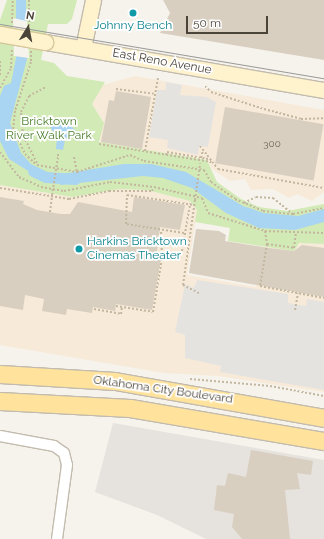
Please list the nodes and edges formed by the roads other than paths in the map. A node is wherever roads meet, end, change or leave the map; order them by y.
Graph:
1 (93, 0) edge
2 (0, 34) edge
3 (83, 48) junction
4 (324, 90) edge
5 (0, 374) edge
6 (0, 401) edge
7 (324, 418) edge
8 (0, 436) edge
9 (324, 441) edge
10 (57, 539) edge

1 - 3 main road
2 - 3 main road, East Reno Avenue, bridge
3 - 4 main road, East Reno Avenue
5 - 7 main road, Oklahoma City Boulevard
6 - 9 main road, Oklahoma City Boulevard
8 - 10 street

